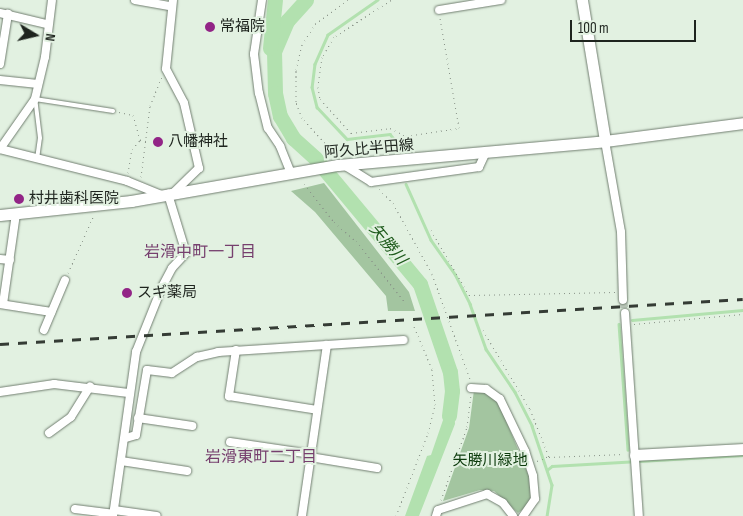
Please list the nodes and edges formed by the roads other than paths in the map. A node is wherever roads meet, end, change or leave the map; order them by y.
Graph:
1 (52, 0) edge
2 (134, 0) edge
3 (262, 0) edge
4 (501, 0) edge
5 (582, 0) edge
6 (171, 3) edge
7 (439, 10) road end
8 (0, 13) edge
9 (8, 14) junction
10 (46, 24) junction
11 (0, 64) edge
12 (0, 80) edge
13 (38, 84) junction
14 (35, 98) junction
15 (113, 111) road end
16 (743, 122) edge
17 (605, 141) junction
18 (0, 149) edge
19 (484, 154) junction
20 (37, 159) junction
21 (341, 165) junction
22 (291, 173) junction
23 (168, 194) junction
24 (16, 214) junction
25 (0, 215) edge
26 (0, 259) edge
27 (10, 260) junction
28 (65, 280) road end
29 (624, 300) tunnel mouth
30 (2, 304) edge
31 (51, 312) junction
32 (625, 314) tunnel mouth
33 (44, 330) dead end
34 (404, 340) dead end
35 (327, 345) junction
36 (236, 350) junction
37 (90, 387) junction
38 (471, 388) road end
39 (0, 392) edge
40 (128, 393) junction
41 (318, 410) junction
42 (138, 418) junction
43 (192, 426) dead end
44 (49, 433) dead end
45 (126, 438) junction
46 (230, 442) dead end
47 (743, 449) edge
48 (635, 454) junction
49 (311, 456) junction
50 (121, 462) junction
51 (377, 468) dead end
52 (187, 471) dead end
53 (75, 509) dead end
54 (113, 513) edge
55 (437, 513) edge
56 (158, 516) edge
57 (302, 516) edge
58 (513, 516) edge
59 (523, 516) edge
60 (639, 516) edge

1 - 10 street
2 - 6 street
3 - 22 street
4 - 7 street
5 - 17 main road
6 - 23 street
8 - 9 street
9 - 10 street
9 - 11 street
10 - 13 street
12 - 13 street
13 - 14 street
14 - 15 lane
14 - 18 street
14 - 20 lane
16 - 17 main road, 阿久比半田線
17 - 19 main road, 阿久比半田線
17 - 29 street
18 - 20 street
19 - 21 main road, 阿久比半田線
19 - 21 street
20 - 23 street
21 - 22 main road, 阿久比半田線
22 - 23 main road, 阿久比半田線
23 - 24 main road, 阿久比半田線
23 - 40 street
24 - 25 main road, 阿久比半田線
24 - 27 street
26 - 27 street
27 - 30 street
28 - 31 street
30 - 31 street
31 - 33 street
32 - 48 street
34 - 35 street
35 - 36 street
35 - 41 street
36 - 41 street
36 - 42 street
37 - 39 street
37 - 40 street
37 - 44 street
38 - 59 street
40 - 45 street
41 - 49 street
42 - 43 street
42 - 45 street
45 - 50 street
46 - 49 street
47 - 48 main road
48 - 60 street
49 - 51 street
49 - 57 street
50 - 52 street
50 - 54 street
53 - 54 street
54 - 56 street
55 - 58 street

